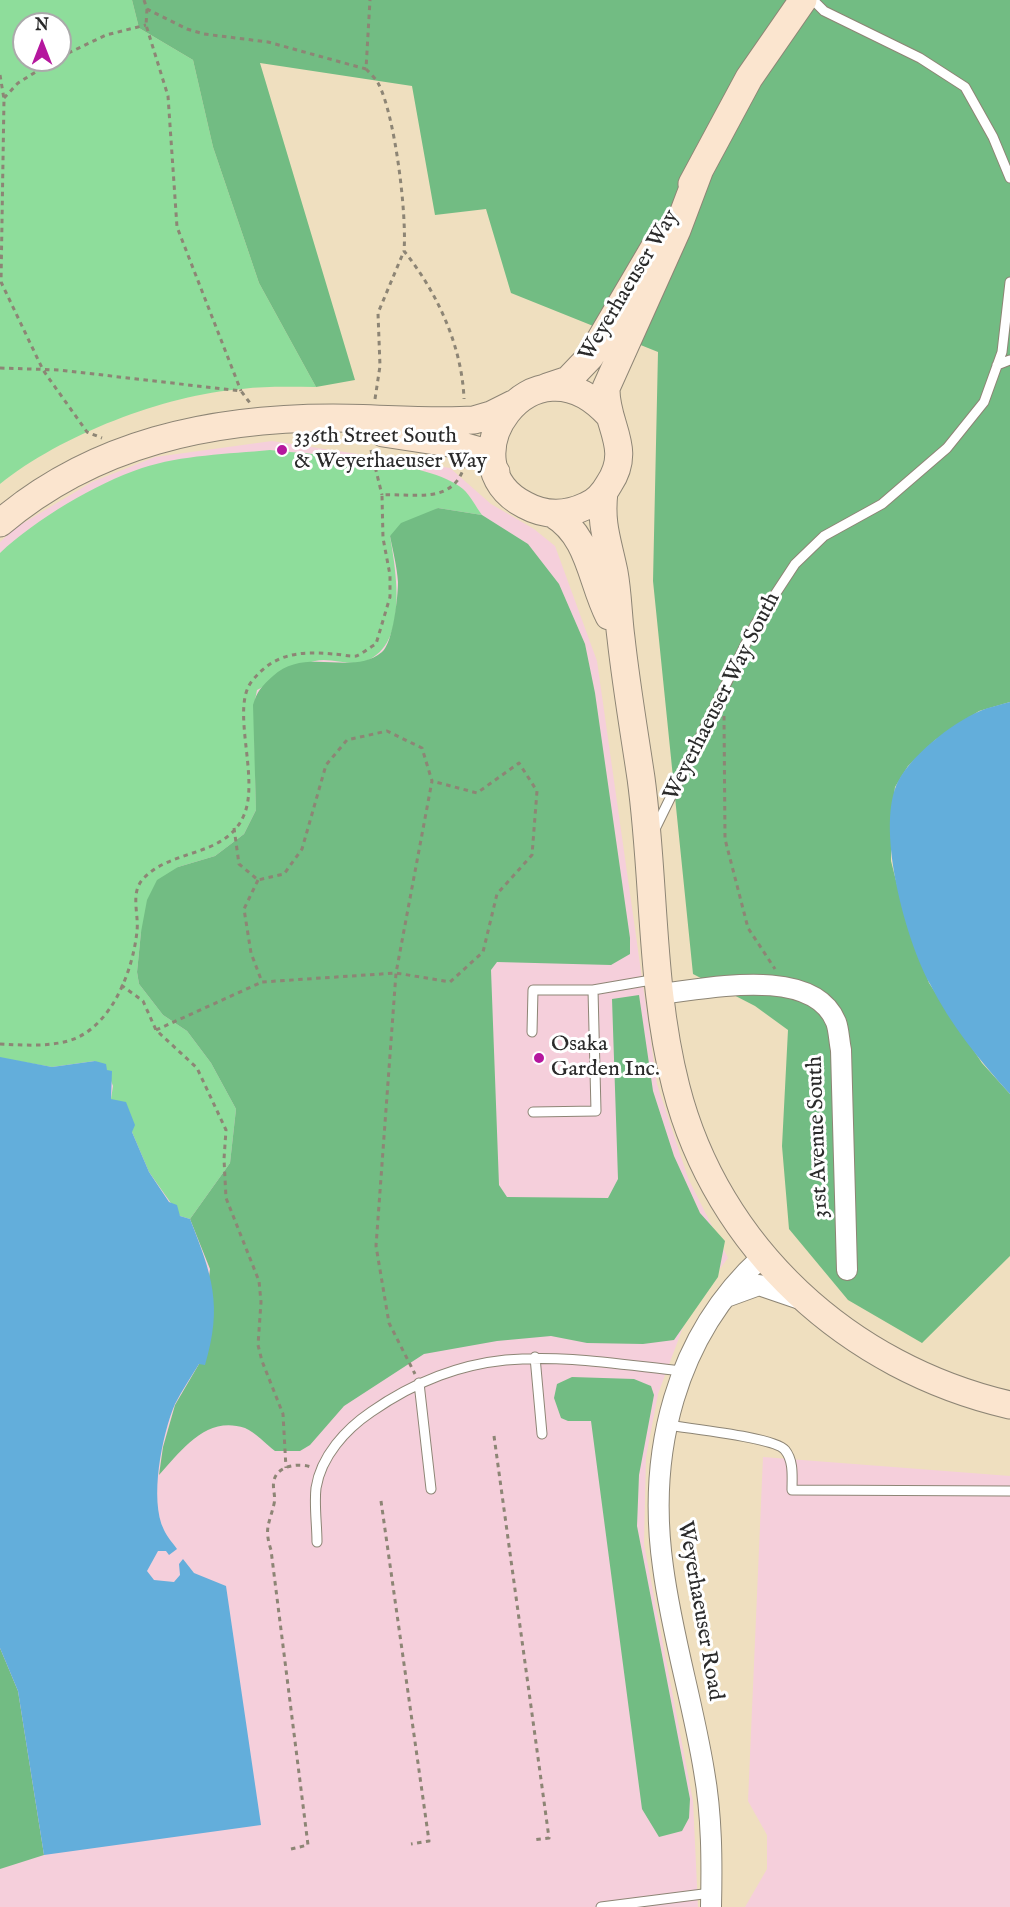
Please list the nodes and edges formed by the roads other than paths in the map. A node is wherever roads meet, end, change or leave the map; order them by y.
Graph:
1 (803, 0) edge
2 (813, 0) edge
3 (700, 169) junction
4 (1010, 178) edge
5 (1010, 282) edge
6 (1010, 360) edge
7 (997, 365) junction
8 (546, 388) junction
9 (513, 404) junction
10 (609, 415) junction
11 (263, 422) junction
12 (496, 472) junction
13 (604, 492) junction
14 (553, 514) junction
15 (0, 523) edge
16 (621, 639) junction
17 (647, 845) junction
18 (660, 986) junction
19 (593, 990) junction
20 (532, 1032) dead end
21 (532, 1112) dead end
22 (762, 1257) junction
23 (847, 1270) dead end
24 (721, 1299) junction
25 (806, 1301) junction
26 (535, 1357) junction
27 (682, 1371) junction
28 (419, 1383) junction
29 (1010, 1405) edge
30 (668, 1425) junction
31 (542, 1434) dead end
32 (431, 1489) dead end
33 (1010, 1491) edge
34 (317, 1542) dead end
35 (711, 1900) edge
36 (601, 1907) edge

1 - 3 street, Weyerhaeuser Way
2 - 4 lane
3 - 8 street, Weyerhaeuser Way
3 - 10 street, Weyerhaeuser Way
5 - 7 lane, Weyerhaeuser Way South
6 - 7 lane
7 - 17 lane, Weyerhaeuser Way South
8 - 9 street
8 - 10 street
9 - 11 street
9 - 12 street
10 - 13 street
11 - 12 street
11 - 15 street
12 - 14 street
13 - 14 street
13 - 16 street
14 - 16 street
16 - 17 street, Weyerhaeuser Way South
17 - 18 street, Weyerhaeuser Way South
18 - 19 lane
18 - 22 street, Weyerhaeuser Way South
18 - 23 street, 31st Avenue South
19 - 20 lane
19 - 21 lane
22 - 24 street, Weyerhaeuser Road
22 - 25 street, Weyerhaeuser Way South
24 - 25 street
24 - 27 street, Weyerhaeuser Road
25 - 29 street, Weyerhaeuser Way South
26 - 27 lane
26 - 28 lane
26 - 31 lane
27 - 30 street, Weyerhaeuser Road
28 - 32 lane
28 - 34 lane
30 - 33 lane
30 - 35 street, Weyerhaeuser Road
35 - 36 lane

